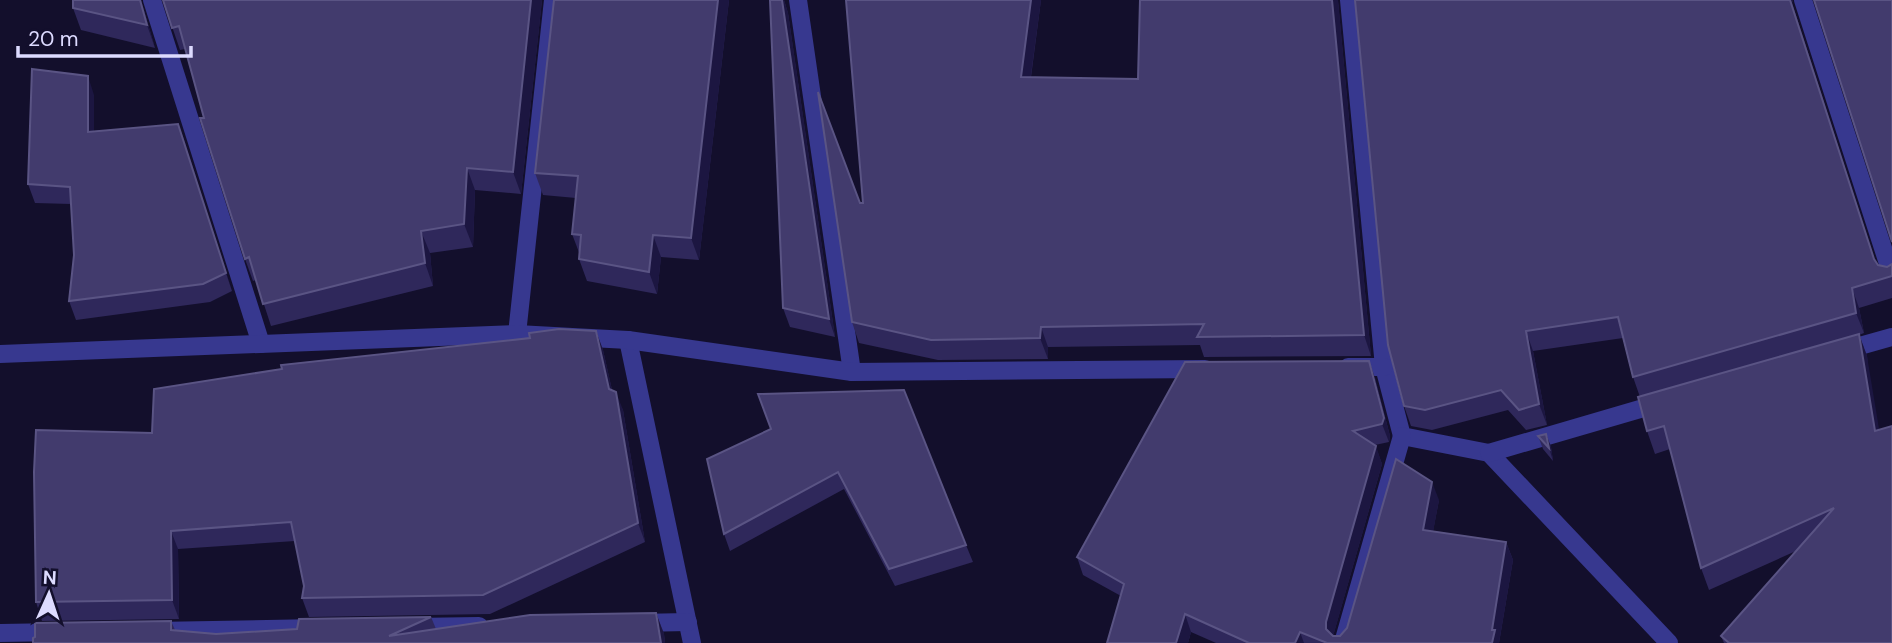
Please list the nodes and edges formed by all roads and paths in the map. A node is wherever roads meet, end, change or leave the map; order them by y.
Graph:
1 (152, 0) edge
2 (553, 0) edge
3 (798, 0) edge
4 (1349, 0) edge
5 (1804, 0) edge
6 (1892, 275) edge
7 (517, 334) junction
8 (1892, 337) edge
9 (628, 340) junction
10 (261, 344) junction
11 (0, 354) edge
12 (1825, 356) edge
13 (1384, 367) junction
14 (1328, 368) edge
15 (1216, 369) edge
16 (852, 372) junction
17 (1677, 399) edge
18 (1402, 436) junction
19 (1489, 453) junction
20 (688, 622) junction
21 (619, 624) edge
22 (495, 625) edge
23 (399, 627) edge
24 (330, 628) edge
25 (138, 631) edge
26 (83, 632) edge
27 (0, 633) edge
28 (692, 643) edge
29 (1343, 643) edge
30 (1669, 643) edge

1 - 10 street
2 - 7 street
3 - 16 street
4 - 13 street
5 - 6 street
7 - 9 street
7 - 10 street
8 - 12 street
9 - 16 street
9 - 20 street
10 - 11 street
13 - 14 street
13 - 18 street
15 - 16 street
17 - 19 street
18 - 19 street
18 - 29 street
19 - 30 street
20 - 21 street
20 - 28 street
22 - 23 street
24 - 25 street
26 - 27 street

